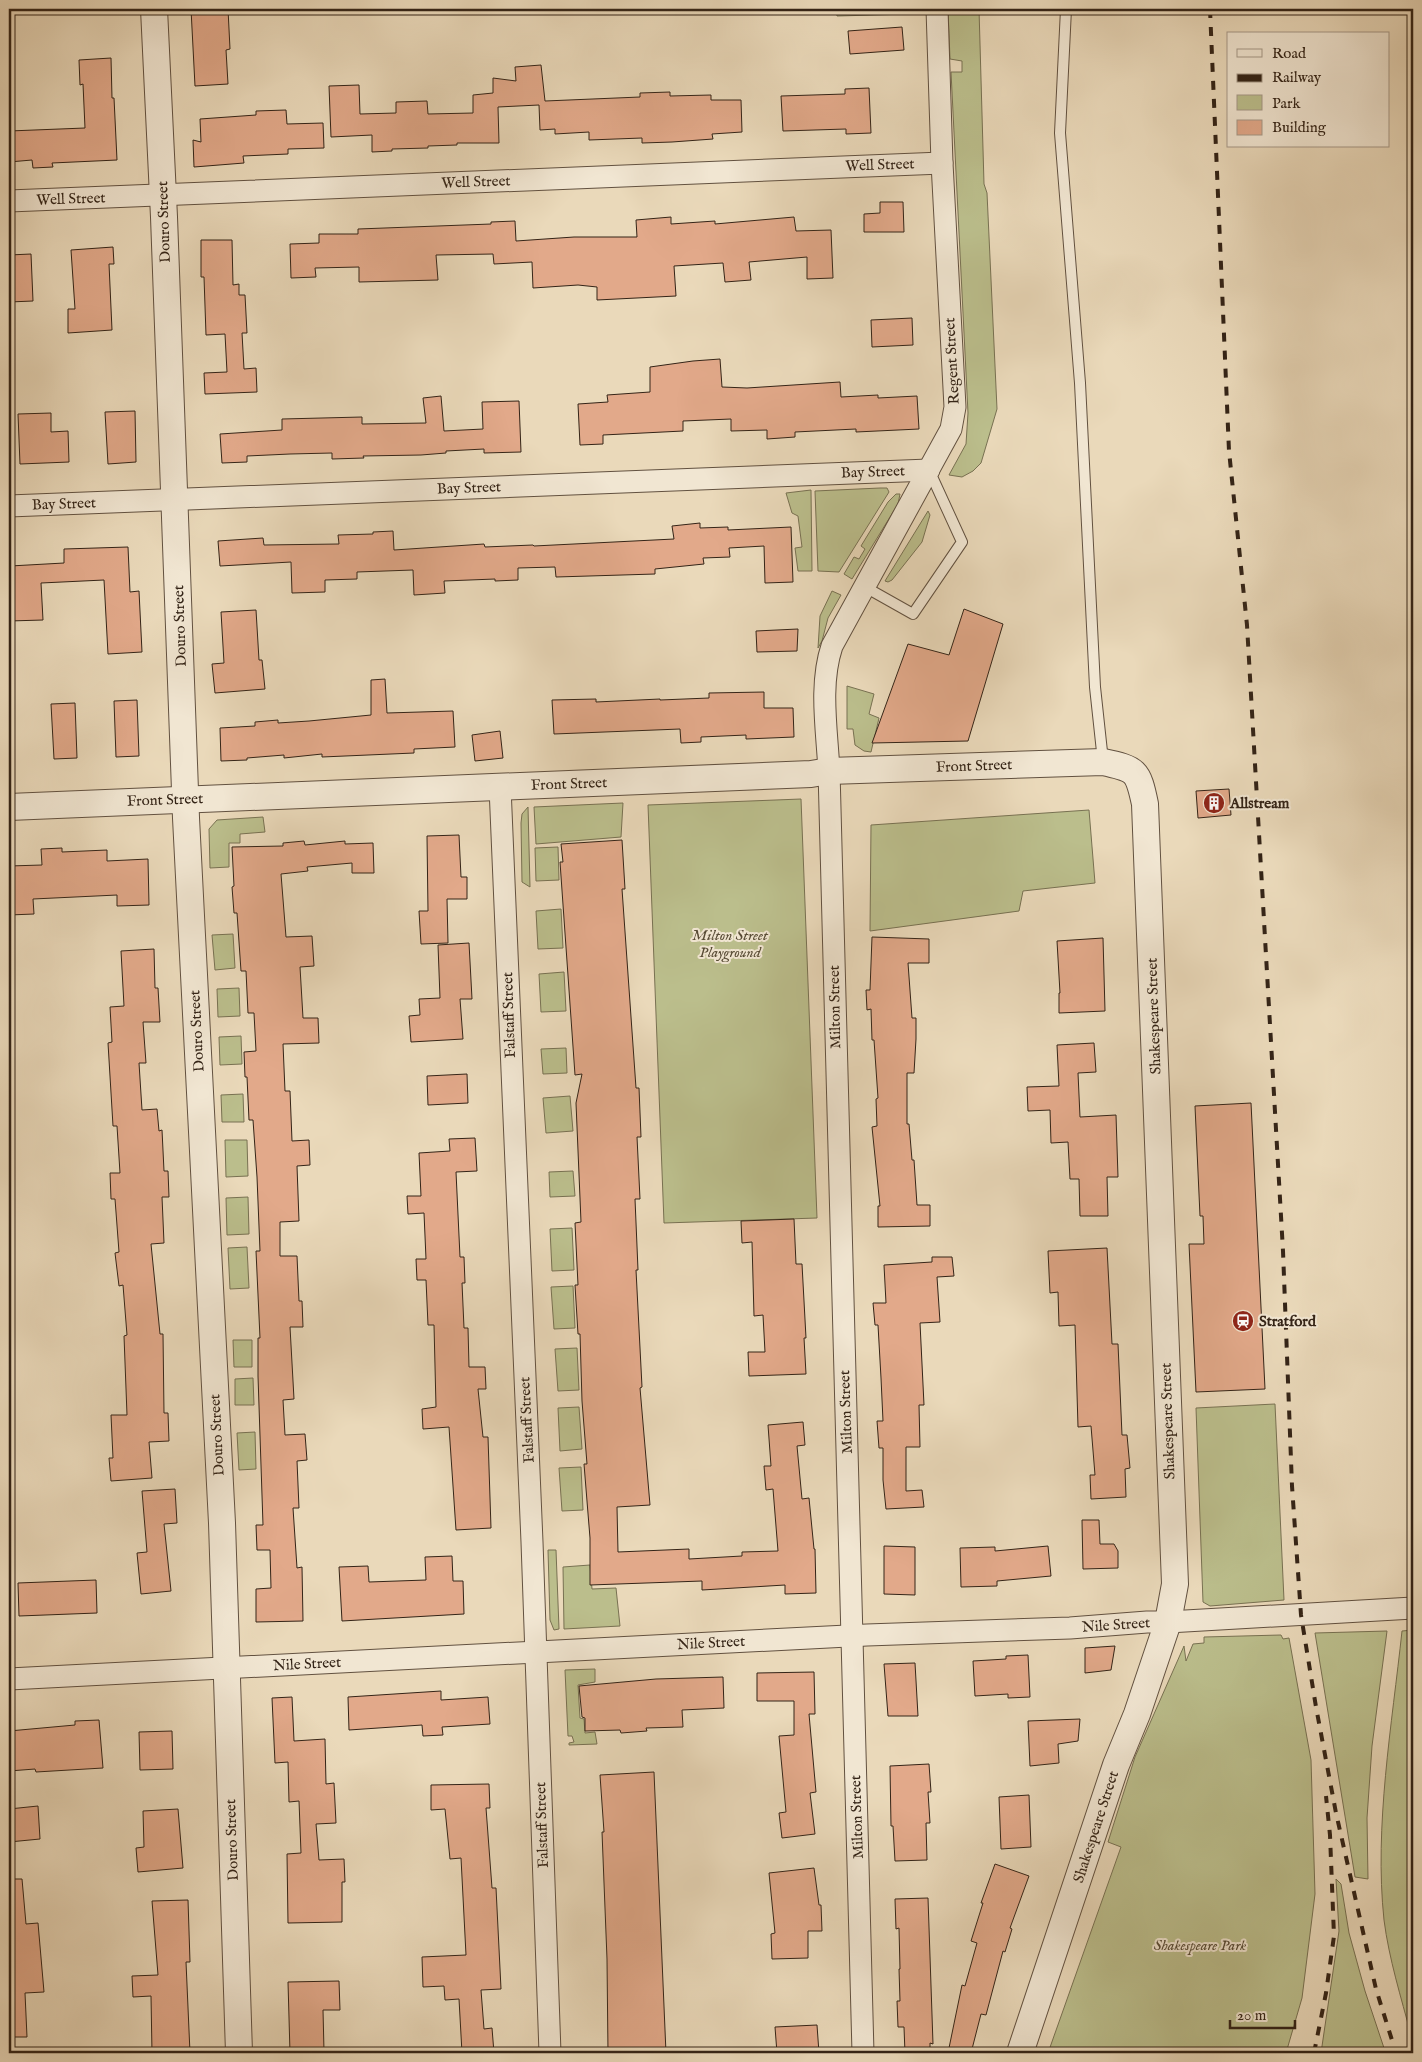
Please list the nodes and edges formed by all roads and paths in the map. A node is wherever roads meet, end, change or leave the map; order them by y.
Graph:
1 (154, 9) edge
2 (937, 9) edge
3 (1066, 9) edge
4 (942, 162) junction
5 (163, 195) junction
6 (9, 201) edge
7 (929, 470) junction
8 (175, 499) junction
9 (9, 506) edge
10 (865, 587) junction
11 (1103, 762) junction
12 (1129, 768) joint
13 (829, 771) junction
14 (500, 787) junction
15 (186, 800) junction
16 (9, 807) edge
17 (1413, 1608) edge
18 (1168, 1622) junction
19 (852, 1636) junction
20 (535, 1652) junction
21 (227, 1668) junction
22 (9, 1679) edge
23 (239, 2053) edge
24 (550, 2053) edge
25 (863, 2053) edge
26 (1020, 2053) edge

1 - 5 street, Douro Street
2 - 4 street, Regent Street
3 - 11 lane
4 - 5 street, Well Street
4 - 7 street, Regent Street
5 - 6 street, Well Street
5 - 8 street, Douro Street
7 - 8 street, Bay Street
7 - 10 street, Regent Street
7 - 10 lane
8 - 9 street, Bay Street
8 - 15 street, Douro Street
10 - 13 street, Regent Street
11 - 12 street, Front Street
11 - 13 street, Front Street
12 - 18 street, Shakespeare Street
13 - 14 street, Front Street
13 - 19 street, Milton Street
14 - 15 street, Front Street
14 - 20 street, Falstaff Street
15 - 16 street, Front Street
15 - 21 street, Douro Street
17 - 18 street, Nile Street
18 - 19 street, Nile Street
18 - 26 street, Shakespeare Street
19 - 20 street, Nile Street
19 - 25 street, Milton Street
20 - 21 street, Nile Street
20 - 24 street, Falstaff Street
21 - 22 street, Nile Street
21 - 23 street, Douro Street

